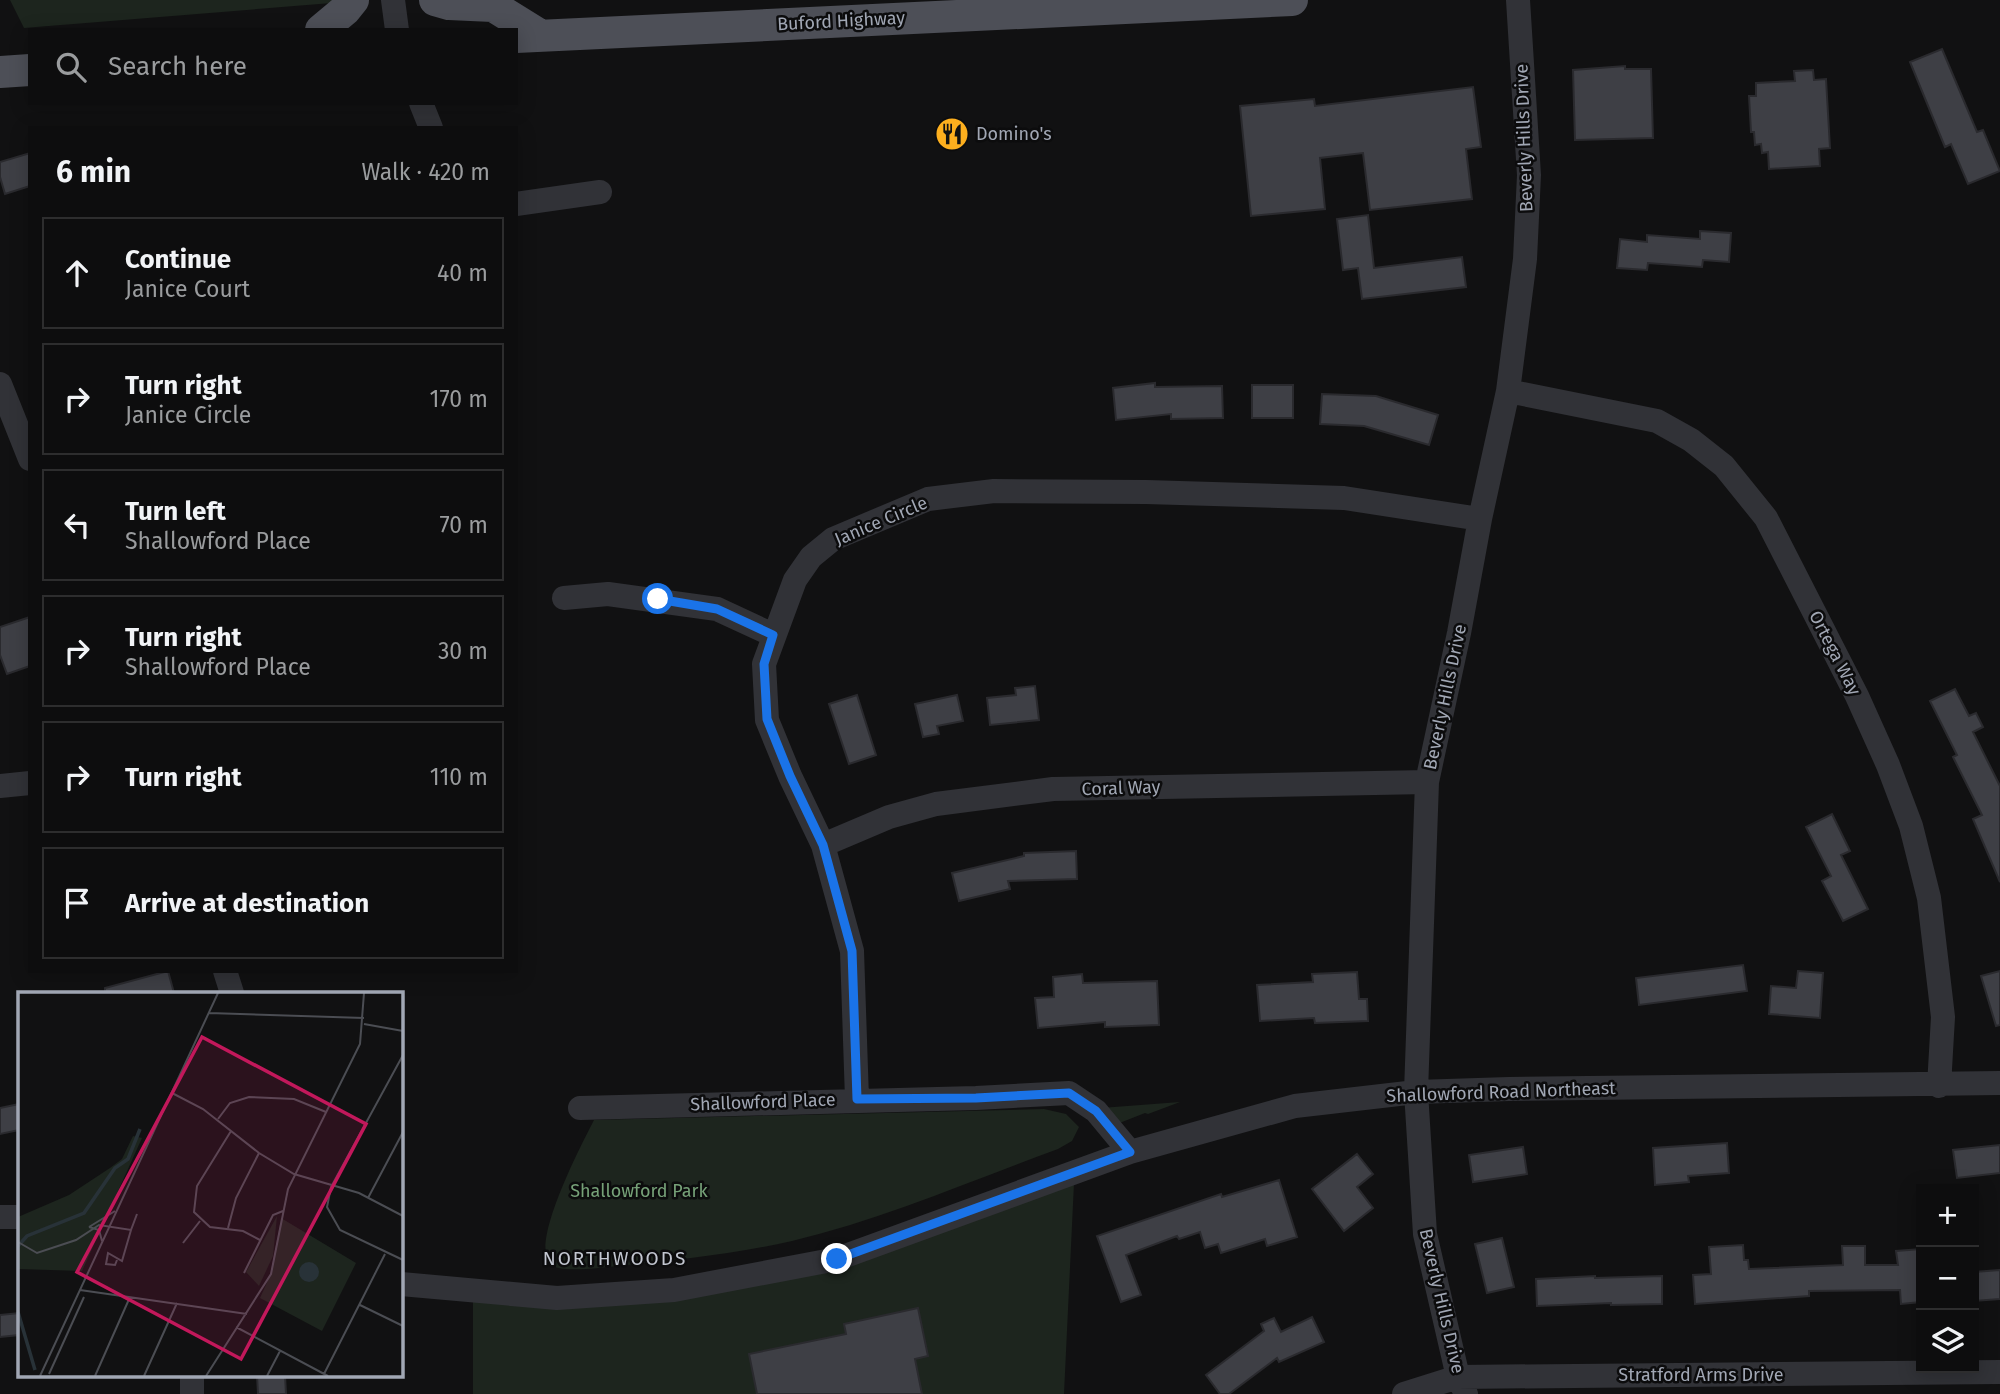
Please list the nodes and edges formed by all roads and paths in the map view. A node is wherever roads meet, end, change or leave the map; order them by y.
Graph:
1 (354, 0) edge
2 (393, 0) edge
3 (435, 0) edge
4 (1292, 0) edge
5 (1518, 0) edge
6 (323, 28) edge
7 (397, 28) edge
8 (528, 36) edge
9 (28, 70) edge
10 (0, 72) edge
11 (422, 105) edge
12 (429, 126) edge
13 (600, 192) dead end
14 (518, 204) edge
15 (0, 384) edge
16 (1508, 391) junction
17 (17, 446) edge
18 (1480, 519) junction
19 (564, 598) dead end
20 (773, 635) junction
21 (1427, 782) junction
22 (28, 783) edge
23 (0, 786) edge
24 (823, 845) junction
25 (226, 973) edge
26 (232, 992) edge
27 (2000, 1083) edge
28 (1939, 1086) junction
29 (1416, 1092) junction
30 (857, 1099) junction
31 (580, 1108) dead end
32 (1130, 1152) junction
33 (0, 1217) edge
34 (18, 1217) edge
35 (402, 1284) edge
36 (2000, 1373) edge
37 (192, 1376) edge
38 (1462, 1386) edge
39 (192, 1394) edge
40 (1404, 1394) edge

1 - 6 main road
2 - 7 street
3 - 8 main road
4 - 8 main road, Buford Highway
5 - 16 street, Beverly Hills Drive
9 - 10 main road
11 - 12 street
13 - 14 street
15 - 17 street
16 - 18 street, Beverly Hills Drive
16 - 28 street, Ortega Way
18 - 20 street, Janice Circle
18 - 21 street, Beverly Hills Drive
19 - 20 street
20 - 24 street, Janice Circle
21 - 24 street, Coral Way
21 - 29 street, Beverly Hills Drive
22 - 23 street
24 - 30 street, Janice Circle
25 - 26 street
27 - 28 street, Shallowford Road Northeast
28 - 29 street, Shallowford Road Northeast
29 - 32 street, Shallowford Road Northeast
29 - 38 street, Beverly Hills Drive
30 - 31 street, Shallowford Place
30 - 32 street, Shallowford Place
32 - 35 street, Shallowford Road Northeast
33 - 34 street
36 - 38 street, Stratford Arms Drive
37 - 39 street
38 - 40 street, Stratford Arms Drive

